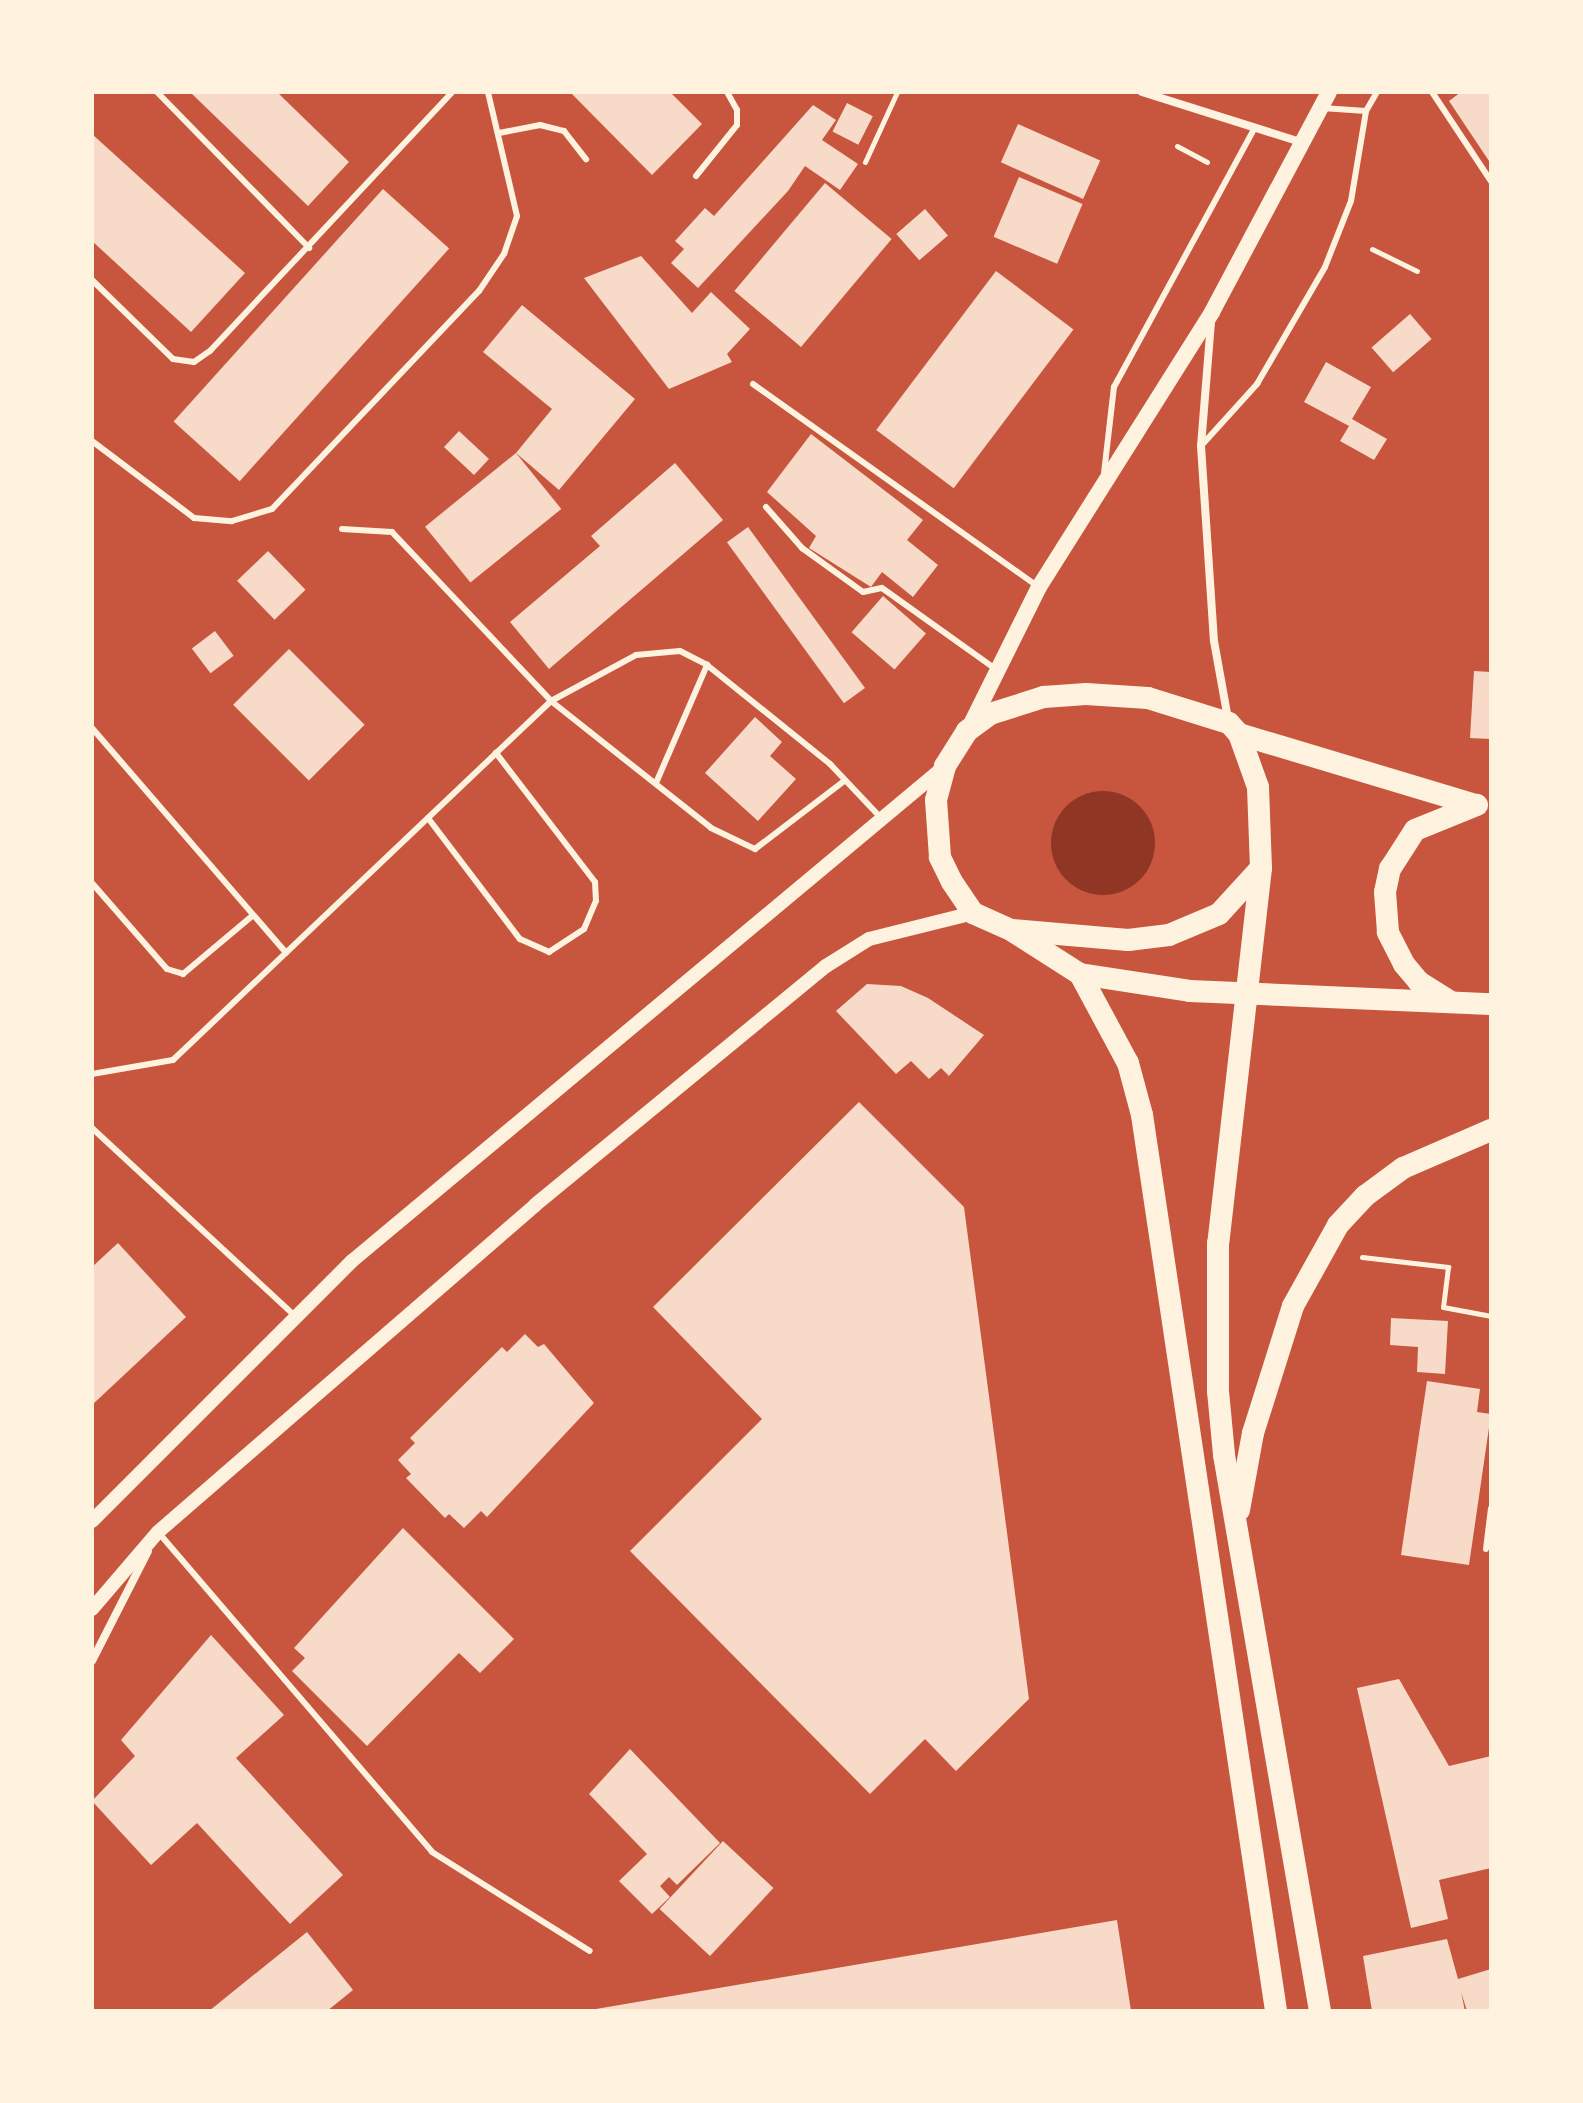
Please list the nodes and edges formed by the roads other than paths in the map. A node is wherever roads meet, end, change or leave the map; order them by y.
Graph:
1 (157, 92) edge
2 (452, 92) edge
3 (488, 92) edge
4 (727, 92) edge
5 (1142, 92) edge
6 (1329, 92) edge
7 (1377, 92) edge
8 (1432, 92) edge
9 (1321, 107) junction
10 (1366, 111) junction
11 (1254, 129) junction
12 (499, 133) junction
13 (1302, 142) junction
14 (586, 159) dead end
15 (696, 176) dead end
16 (1491, 181) edge
17 (309, 248) junction
18 (92, 280) edge
19 (1212, 312) junction
20 (753, 384) dead end
21 (92, 441) edge
22 (1201, 446) junction
23 (1103, 483) junction
24 (766, 507) dead end
25 (342, 529) dead end
26 (1039, 587) junction
27 (707, 665) junction
28 (997, 670) junction
29 (551, 701) junction
30 (92, 728) edge
31 (1234, 729) junction
32 (967, 731) junction
33 (496, 753) junction
34 (945, 766) junction
35 (843, 782) junction
36 (656, 783) junction
37 (1484, 807) edge
38 (428, 818) junction
39 (881, 818) junction
40 (1261, 868) junction
41 (92, 883) edge
42 (973, 913) junction
43 (252, 916) junction
44 (1011, 930) junction
45 (286, 953) junction
46 (1080, 974) junction
47 (1246, 996) junction
48 (1453, 1002) junction
49 (1491, 1004) edge
50 (92, 1064) edge
51 (96, 1073) edge
52 (92, 1128) edge
53 (1491, 1130) edge
54 (296, 1317) junction
55 (1491, 1508) edge
56 (92, 1521) edge
57 (1236, 1527) junction
58 (158, 1532) junction
59 (1486, 1549) dead end
60 (92, 1609) edge
61 (92, 1661) edge
62 (590, 1951) dead end
63 (1276, 2011) edge
64 (1320, 2011) edge

1 - 17 lane
2 - 17 lane
3 - 12 lane
4 - 15 lane
5 - 11 street
6 - 9 main road
7 - 10 lane
8 - 16 lane
9 - 10 lane
9 - 13 main road
10 - 22 lane
11 - 13 street
11 - 23 lane
12 - 14 lane
12 - 21 lane
13 - 19 main road
17 - 18 lane
19 - 22 street
19 - 23 main road
20 - 26 lane
22 - 31 street
23 - 26 main road
24 - 28 lane
25 - 29 lane
26 - 28 main road
27 - 29 lane
27 - 35 lane
27 - 36 lane
28 - 32 main road
29 - 33 lane
29 - 36 lane
30 - 43 lane
31 - 32 highway
31 - 37 highway
31 - 40 highway
32 - 34 highway
33 - 38 lane
33 - 38 lane
34 - 39 street
34 - 42 highway
35 - 36 lane
35 - 39 lane
37 - 48 highway
38 - 45 lane
39 - 54 street
40 - 44 highway
40 - 47 highway
41 - 43 lane
42 - 44 highway
42 - 58 street
43 - 45 lane
44 - 46 highway
45 - 51 lane
46 - 47 highway
46 - 63 highway
47 - 48 highway
47 - 57 highway
48 - 49 highway
50 - 51 lane
52 - 54 lane
53 - 57 highway
54 - 56 street
55 - 59 lane
57 - 64 highway
58 - 60 street
58 - 61 street
58 - 62 lane

